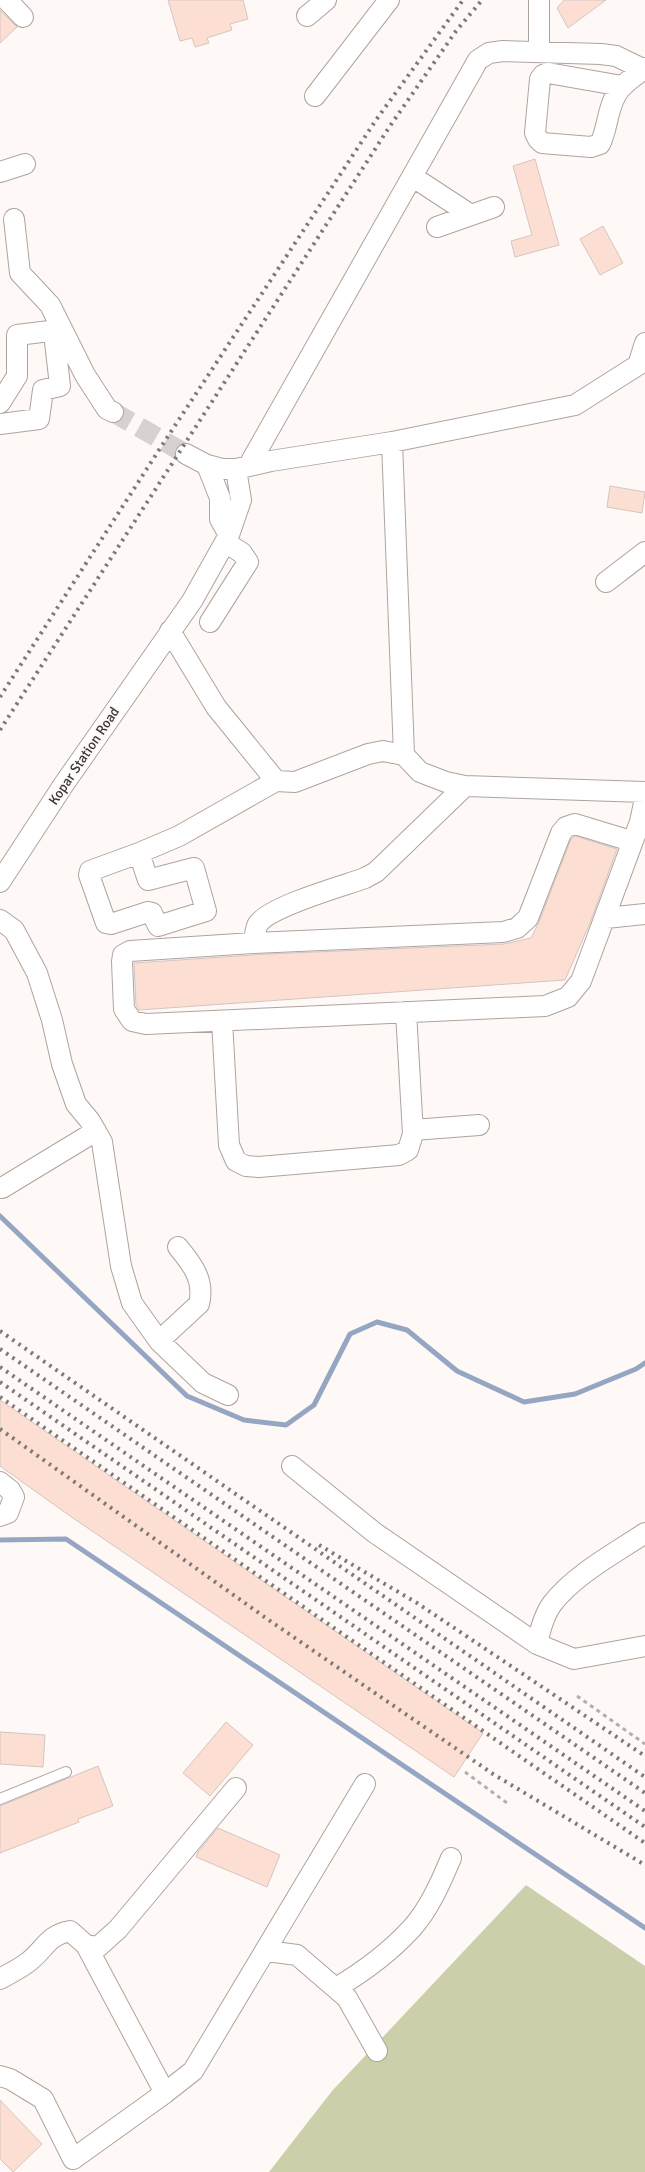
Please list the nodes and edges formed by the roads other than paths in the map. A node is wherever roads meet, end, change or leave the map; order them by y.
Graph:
1 (7, 0) edge
2 (326, 0) edge
3 (389, 0) edge
4 (539, 0) edge
5 (307, 16) dead end
6 (23, 17) dead end
7 (539, 52) junction
8 (645, 69) edge
9 (622, 86) junction
10 (316, 96) dead end
11 (25, 164) dead end
12 (0, 172) edge
13 (413, 177) junction
14 (494, 207) dead end
15 (471, 215) junction
16 (14, 219) dead end
17 (437, 227) dead end
18 (645, 343) edge
19 (0, 403) edge
20 (113, 412) tunnel mouth
21 (0, 424) edge
22 (392, 442) junction
23 (186, 454) tunnel mouth
24 (207, 466) junction
25 (243, 467) junction
26 (227, 539) junction
27 (645, 552) edge
28 (606, 582) dead end
29 (210, 622) dead end
30 (170, 631) junction
31 (404, 755) junction
32 (276, 781) junction
33 (465, 786) junction
34 (645, 792) edge
35 (645, 798) edge
36 (164, 842) junction
37 (631, 842) junction
38 (139, 854) junction
39 (160, 878) junction
40 (0, 882) edge
41 (645, 914) edge
42 (606, 918) junction
43 (0, 920) edge
44 (253, 943) junction
45 (406, 1012) junction
46 (222, 1021) junction
47 (479, 1125) dead end
48 (413, 1130) junction
49 (96, 1131) junction
50 (2, 1188) dead end
51 (178, 1247) dead end
52 (159, 1341) junction
53 (228, 1394) dead end
54 (292, 1466) dead end
55 (0, 1482) edge
56 (0, 1516) edge
57 (645, 1533) edge
58 (537, 1644) junction
59 (645, 1646) edge
60 (66, 1772) dead end
61 (366, 1784) dead end
62 (236, 1788) dead end
63 (0, 1800) edge
64 (451, 1858) dead end
65 (86, 1945) junction
66 (267, 1950) junction
67 (0, 1979) edge
68 (336, 1988) junction
69 (377, 2051) dead end
70 (0, 2076) edge
71 (165, 2094) junction
72 (69, 2165) edge

1 - 6 street
2 - 5 street
3 - 10 street
4 - 7 street
7 - 8 street
7 - 13 street
8 - 9 street
9 - 9 street
11 - 12 street
13 - 15 street
13 - 25 street
14 - 15 street
15 - 17 street
16 - 20 street
18 - 22 street
19 - 21 street
22 - 25 street
22 - 31 street
23 - 24 street
24 - 25 street
24 - 26 street
25 - 26 street, Kopar Station Road
26 - 29 street
26 - 30 street, Kopar Station Road
27 - 28 street
30 - 32 street
30 - 40 street, Kopar Station Road
31 - 32 street
31 - 33 street
32 - 36 street
33 - 34 street
33 - 44 street
35 - 37 street
36 - 38 street
36 - 39 street
37 - 42 street
37 - 44 street
38 - 39 street
38 - 39 street
41 - 42 street
42 - 45 street
43 - 49 street
44 - 46 street
45 - 46 street
45 - 48 street
46 - 48 street
47 - 48 street
49 - 50 street
49 - 52 street
51 - 52 street
52 - 53 street
54 - 58 street
55 - 56 street
57 - 58 street
58 - 59 street
60 - 63 lane
61 - 66 street
62 - 65 street
64 - 68 street
65 - 67 street
65 - 71 street
66 - 68 street
66 - 71 street
68 - 69 street
70 - 72 street
71 - 72 street

